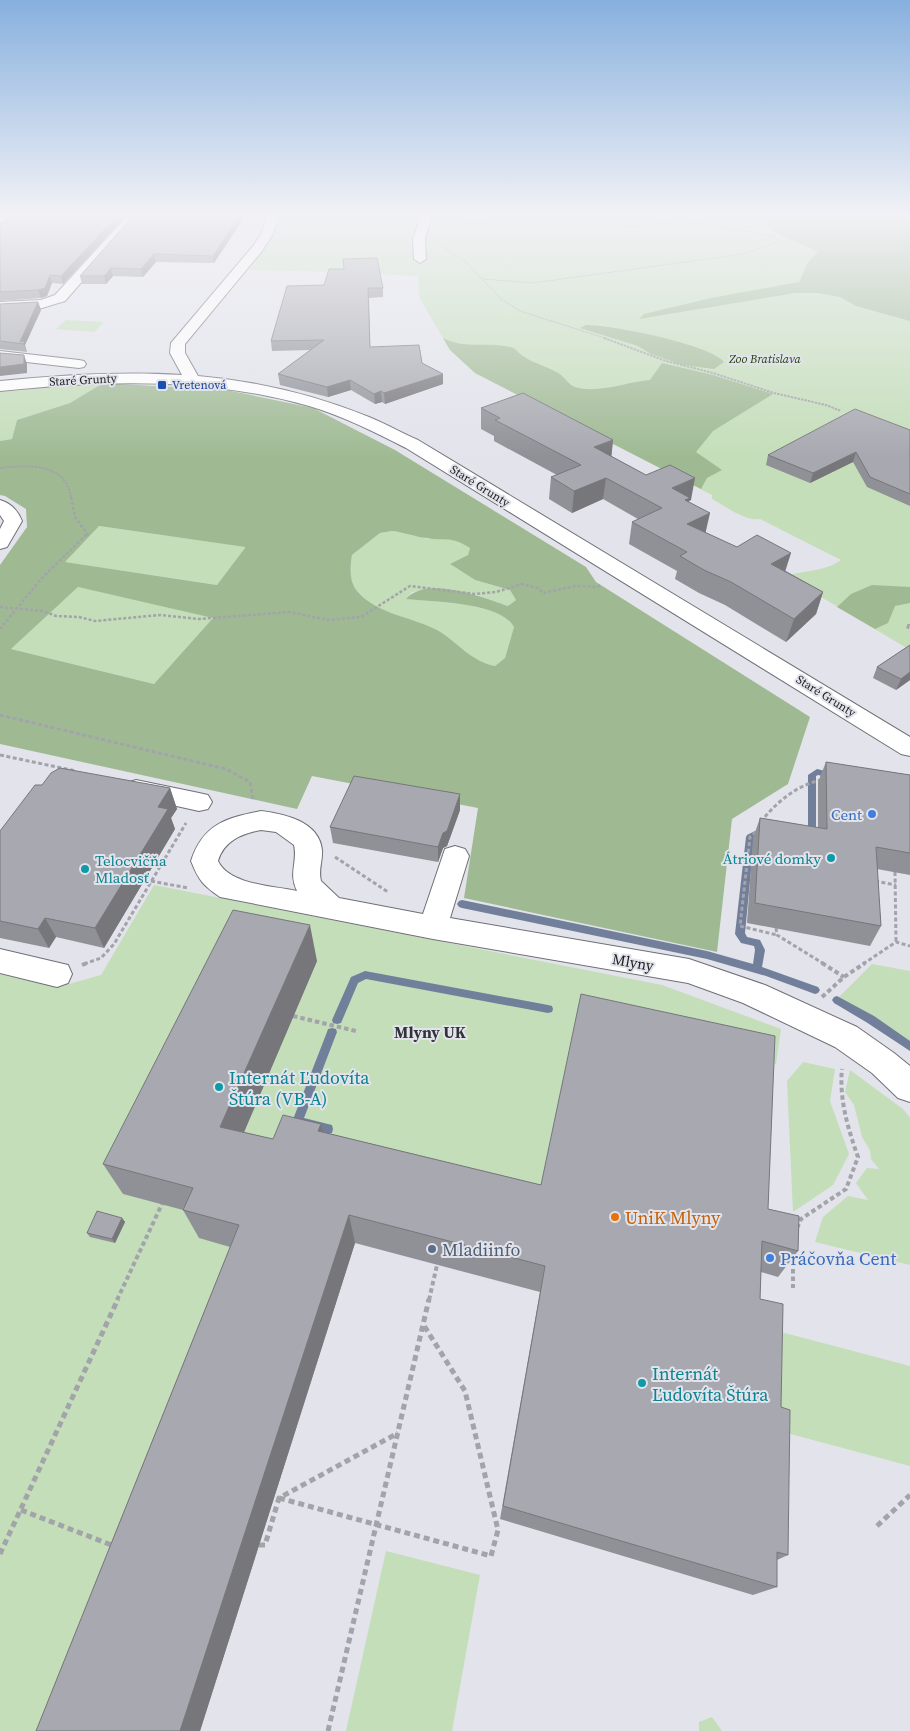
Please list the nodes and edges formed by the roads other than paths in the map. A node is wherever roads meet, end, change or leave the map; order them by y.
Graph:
1 (62, 296) edge
2 (219, 296) edge
3 (0, 306) edge
4 (0, 354) edge
5 (79, 364) dead end
6 (191, 380) junction
7 (0, 386) edge
8 (0, 506) edge
9 (3, 534) edge
10 (910, 748) edge
11 (112, 785) edge
12 (198, 802) road end
13 (455, 856) dead end
14 (330, 907) junction
15 (432, 927) junction
16 (0, 961) edge
17 (57, 974) road end
18 (910, 1087) edge

1 - 3 street
2 - 6 street
4 - 5 street
6 - 7 street, Staré Grunty
6 - 10 street, Staré Grunty
8 - 9 street
11 - 12 street
13 - 15 street
14 - 14 street, Mlyny
14 - 15 street, Mlyny
15 - 18 street, Mlyny
16 - 17 street

